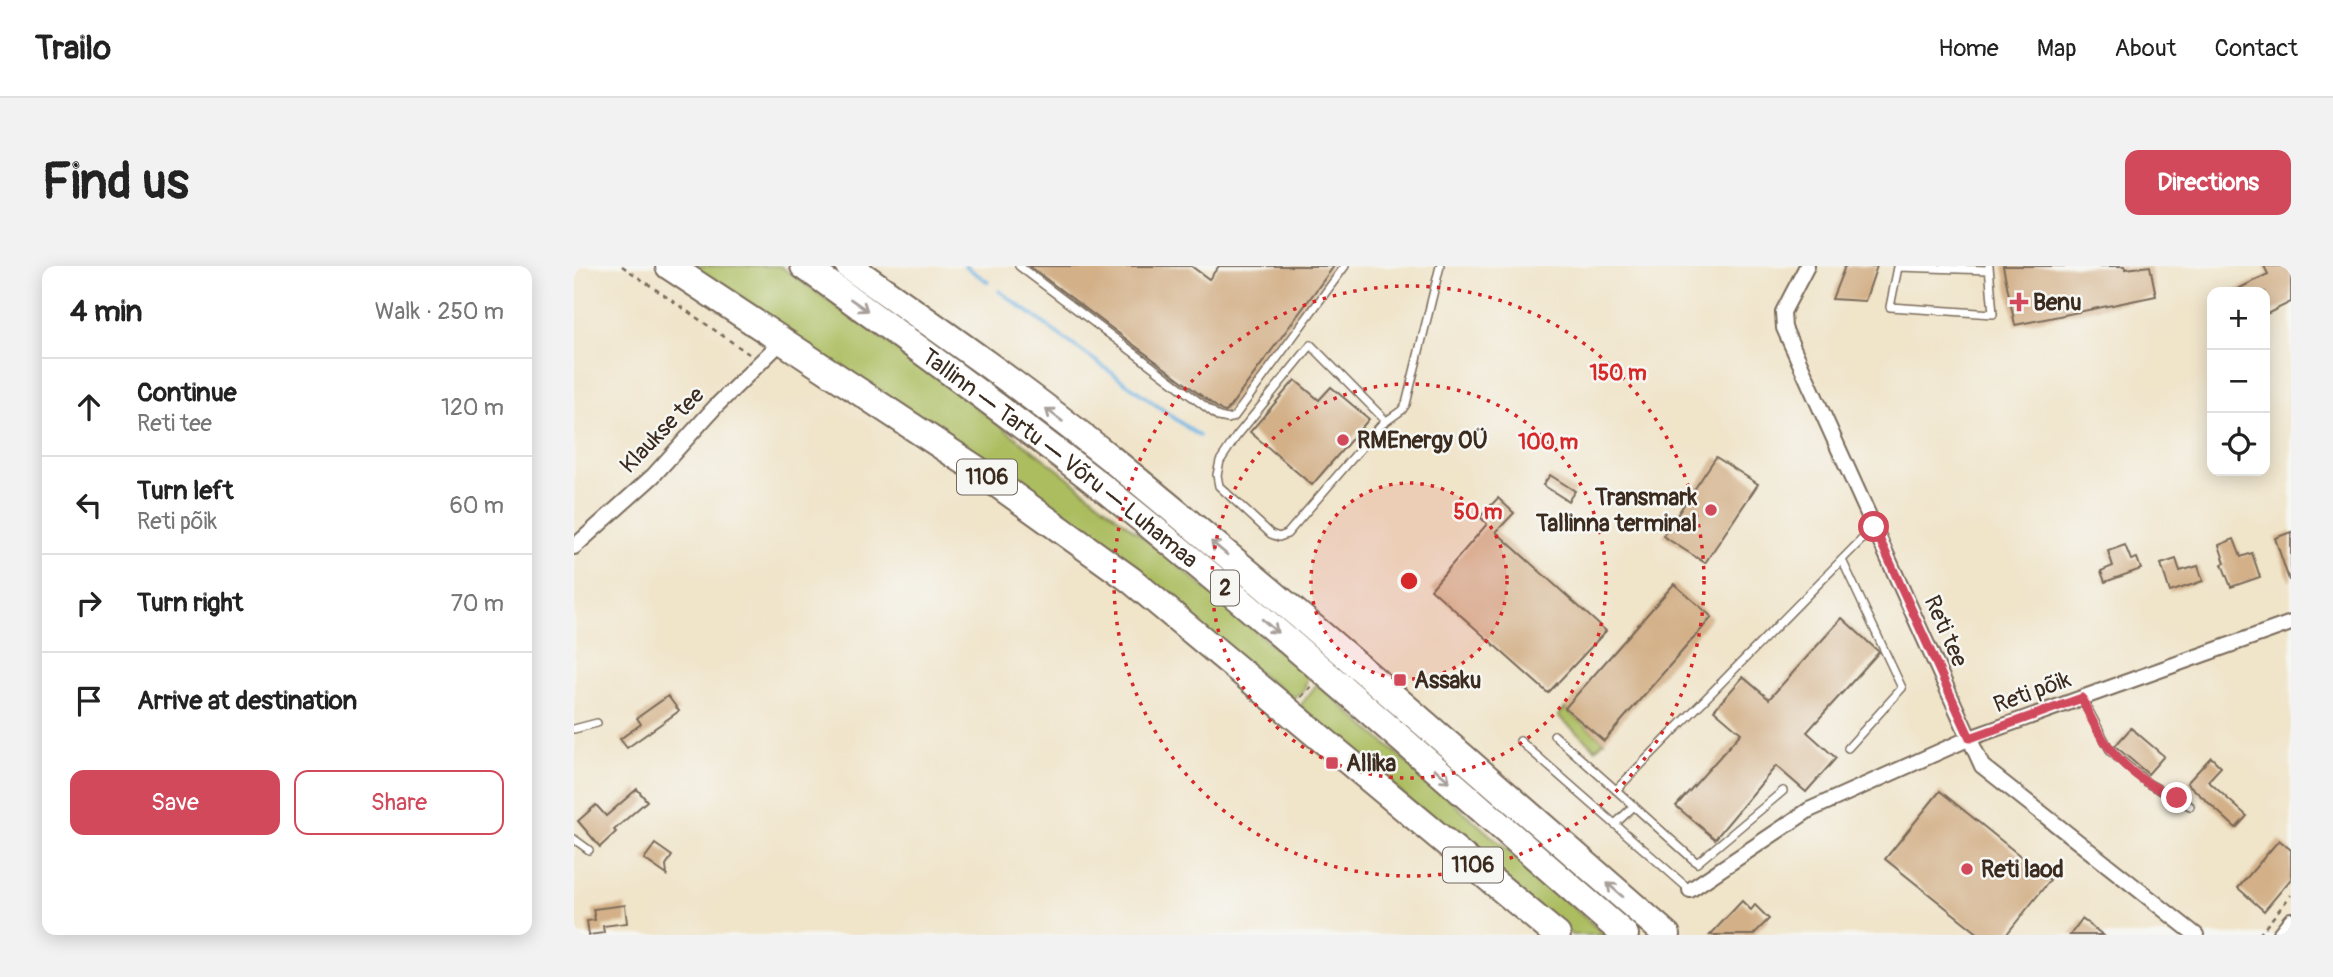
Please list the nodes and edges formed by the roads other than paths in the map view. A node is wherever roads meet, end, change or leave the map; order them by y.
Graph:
1 (669, 266) edge
2 (804, 266) edge
3 (849, 266) edge
4 (880, 266) edge
5 (1019, 266) edge
6 (1345, 266) edge
7 (1440, 266) edge
8 (1807, 266) edge
9 (1989, 268) edge
10 (953, 339) junction
11 (781, 342) junction
12 (1386, 421) junction
13 (1874, 527) junction
14 (574, 547) edge
15 (1842, 560) junction
16 (2291, 623) edge
17 (1346, 656) junction
18 (1374, 666) dead end
19 (2082, 698) junction
20 (1418, 706) dead end
21 (597, 723) dead end
22 (574, 729) edge
23 (1554, 735) dead end
24 (1970, 738) junction
25 (1520, 741) dead end
26 (1446, 743) junction
27 (1848, 748) dead end
28 (1616, 790) junction
29 (1783, 791) dead end
30 (1634, 806) junction
31 (2190, 806) dead end
32 (1615, 824) junction
33 (574, 839) edge
34 (589, 850) dead end
35 (1690, 890) joint
36 (2291, 920) edge
37 (1557, 935) edge
38 (1625, 935) edge
39 (1667, 935) edge
40 (2196, 935) edge
41 (2279, 935) edge

1 - 11 highway, 1106
2 -> 38 highway, Tallinn — Tartu — Võru — Luhamaa / 2
3 - 10 highway, Tallinn — Tartu — Võru — Luhamaa / 2
4 - 10 highway
5 - 6 lane
7 - 12 lane
8 - 13 street, Reti tee
9 - 9 lane
17 -> 10 highway, Tallinn — Tartu — Võru — Luhamaa / 2
11 - 14 street, Klaukse tee
11 - 37 highway, 1106
12 - 12 lane
13 - 15 lane
13 - 24 street, Reti tee
15 - 27 lane
15 - 28 lane
16 - 19 street, Reti põik
17 - 18 lane
17 - 26 highway, Tallinn — Tartu — Võru — Luhamaa / 2
19 - 24 street, Reti põik
19 - 31 lane
20 - 26 lane
21 - 22 lane
23 - 28 lane
24 - 35 street, Reti põik
24 - 40 street, Reti tee
25 - 32 lane
39 -> 26 highway, Tallinn — Tartu — Võru — Luhamaa / 2
28 - 30 lane
29 - 30 lane
30 - 32 lane
32 - 35 lane
33 - 34 lane
36 - 41 street

